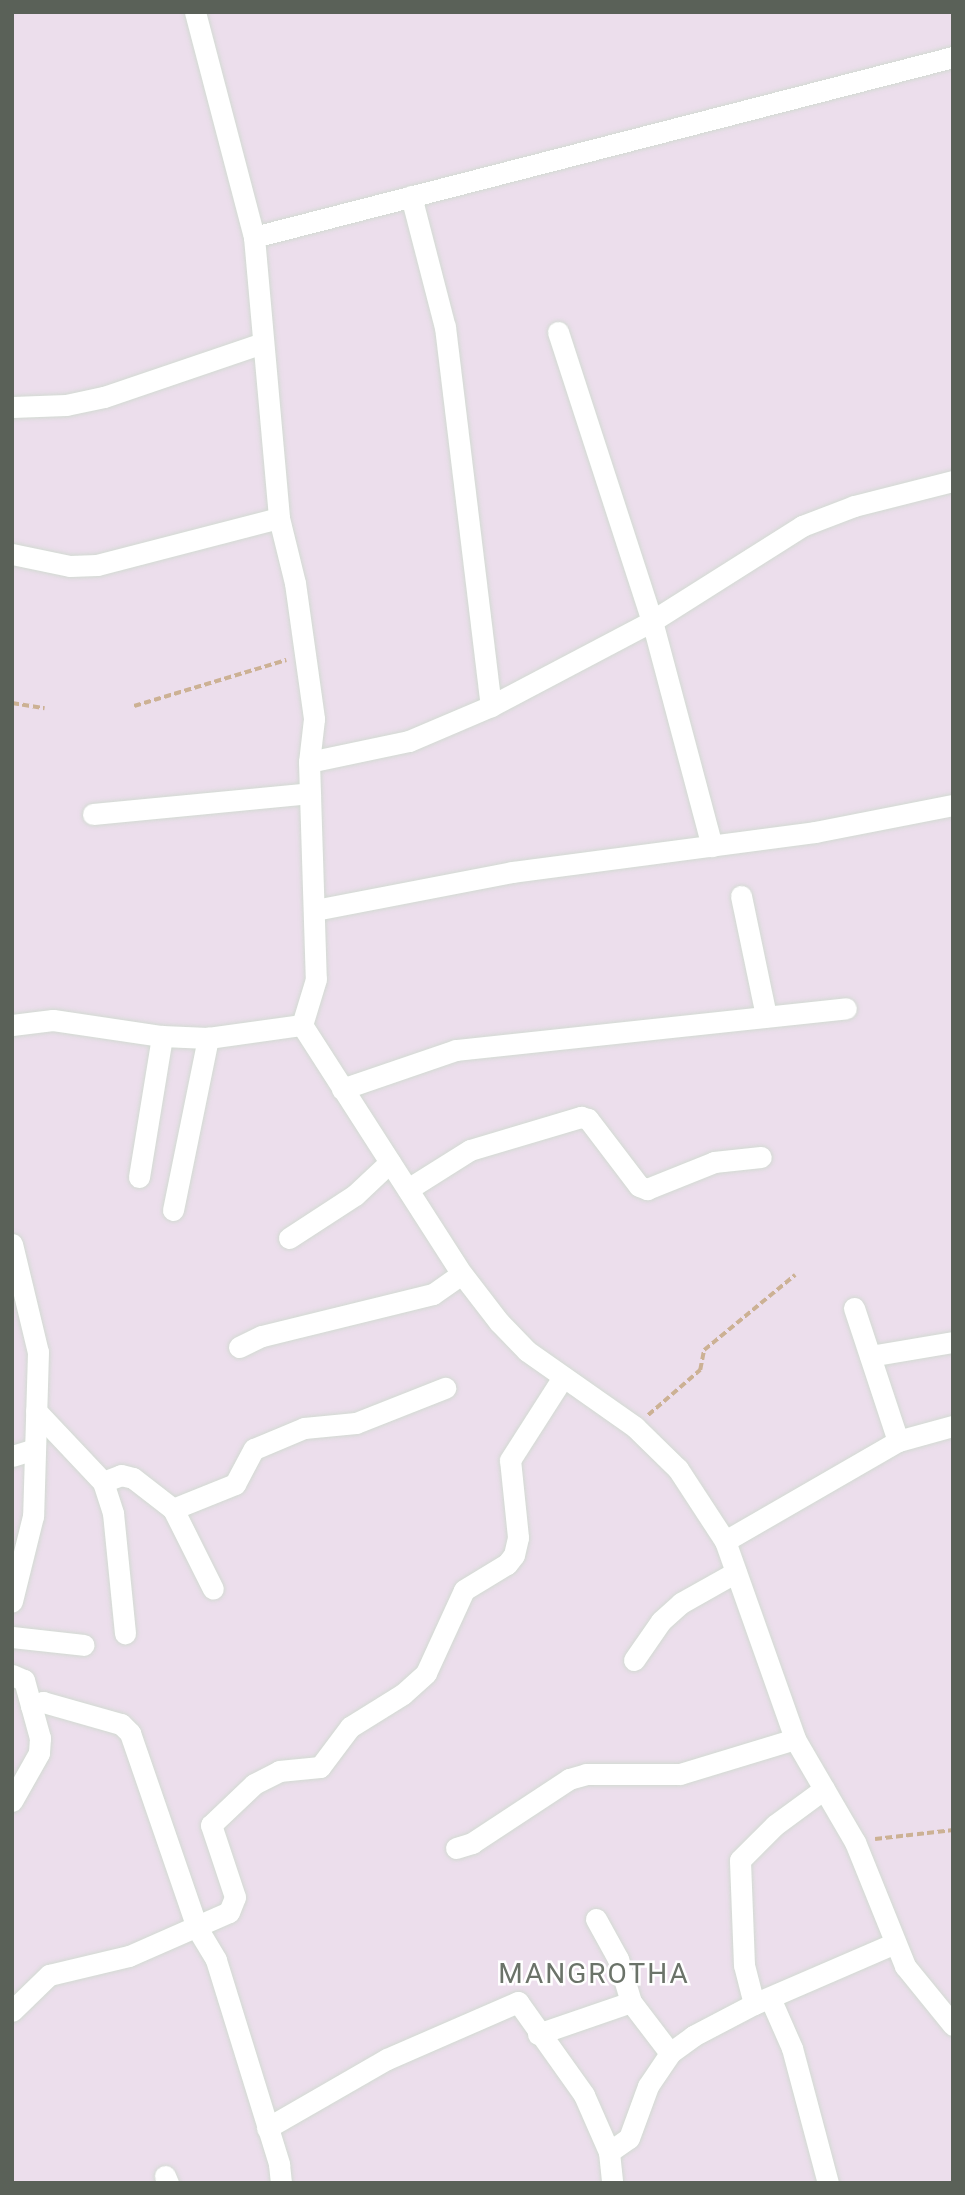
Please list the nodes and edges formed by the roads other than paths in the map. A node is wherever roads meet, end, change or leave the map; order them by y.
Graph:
1 (195, 12) edge
2 (953, 57) edge
3 (411, 196) junction
4 (254, 237) junction
5 (558, 332) dead end
6 (263, 343) junction
7 (12, 407) edge
8 (953, 481) edge
9 (279, 518) junction
10 (12, 554) edge
11 (652, 621) junction
12 (491, 706) junction
13 (309, 762) junction
14 (310, 793) junction
15 (953, 805) edge
16 (93, 814) dead end
17 (712, 846) junction
18 (741, 897) dead end
19 (315, 910) junction
20 (846, 1008) dead end
21 (766, 1016) junction
22 (12, 1025) edge
23 (302, 1025) junction
24 (162, 1036) junction
25 (208, 1038) junction
26 (342, 1089) junction
27 (761, 1157) dead end
28 (390, 1161) junction
29 (138, 1177) dead end
30 (408, 1189) junction
31 (173, 1210) dead end
32 (289, 1238) dead end
33 (12, 1244) edge
34 (16, 1272) edge
35 (462, 1274) junction
36 (853, 1308) dead end
37 (953, 1342) edge
38 (239, 1347) dead end
39 (870, 1356) junction
40 (563, 1377) junction
41 (445, 1388) dead end
42 (36, 1411) junction
43 (953, 1426) edge
44 (898, 1441) junction
45 (35, 1449) junction
46 (12, 1457) edge
47 (103, 1482) junction
48 (173, 1509) junction
49 (725, 1541) junction
50 (736, 1572) junction
51 (213, 1589) dead end
52 (12, 1601) edge
53 (125, 1633) dead end
54 (12, 1637) edge
55 (84, 1645) dead end
56 (634, 1660) dead end
57 (12, 1675) edge
58 (31, 1706) junction
59 (796, 1739) junction
60 (824, 1789) junction
61 (12, 1801) edge
62 (456, 1848) dead end
63 (596, 1919) dead end
64 (197, 1928) junction
65 (895, 1943) junction
66 (762, 2001) junction
67 (631, 2002) junction
68 (12, 2011) edge
69 (953, 2025) edge
70 (538, 2034) junction
71 (670, 2053) junction
72 (267, 2128) junction
73 (609, 2152) junction
74 (281, 2183) edge
75 (612, 2183) edge
76 (828, 2183) edge

1 - 4 street
2 - 3 street
3 - 4 street
3 - 12 street
4 - 6 street
5 - 11 street
6 - 7 street
6 - 9 street
8 - 11 street
9 - 10 street
9 - 13 street
11 - 12 street
11 - 17 street
12 - 13 street
13 - 14 street
14 - 16 street
14 - 19 street
15 - 17 street
17 - 19 street
18 - 21 street
19 - 23 street
20 - 21 street
21 - 26 street
22 - 24 street
23 - 25 street
23 - 26 street
24 - 25 street
24 - 29 street
25 - 31 street
26 - 28 street
27 - 30 street
28 - 30 street
28 - 32 street
30 - 35 street
33 - 34 street
34 - 42 street
35 - 38 street
35 - 40 street
36 - 39 street
37 - 39 street
39 - 44 street
40 - 49 street
40 - 64 street
41 - 48 street
42 - 45 street
42 - 47 street
43 - 44 street
44 - 49 street
45 - 46 street
45 - 52 street
47 - 48 street
47 - 53 street
48 - 51 street
49 - 50 street
50 - 56 street
50 - 59 street
54 - 55 street
57 - 58 street
58 - 61 street
58 - 64 street
59 - 60 street
59 - 62 street
60 - 65 street
60 - 66 street
63 - 67 street
64 - 68 street
64 - 72 street
65 - 66 street
65 - 69 street
66 - 71 street
66 - 76 street
67 - 70 street
67 - 71 street
70 - 72 street
70 - 73 street
71 - 73 street
72 - 74 street
73 - 75 street

